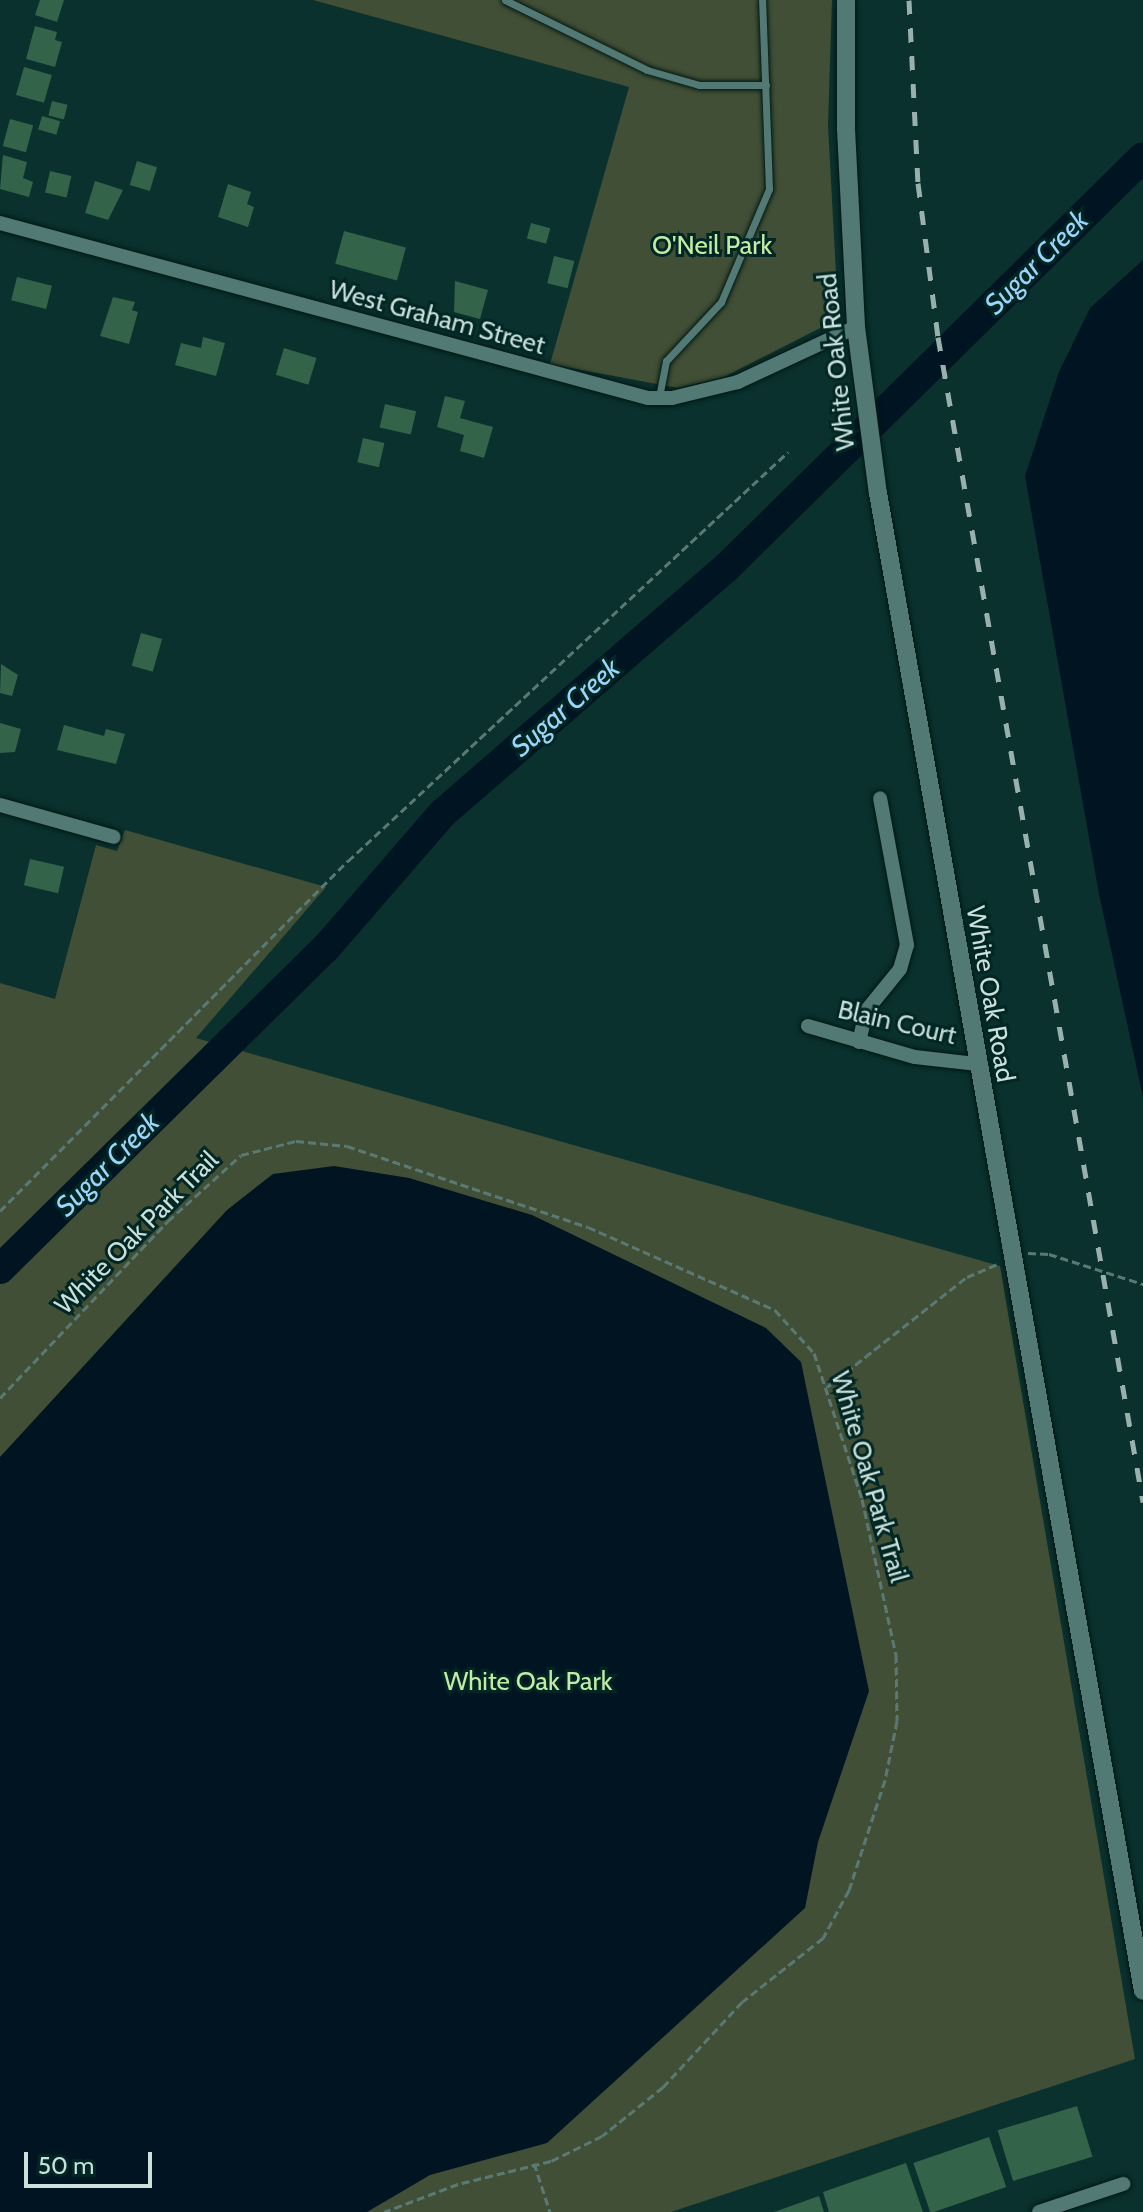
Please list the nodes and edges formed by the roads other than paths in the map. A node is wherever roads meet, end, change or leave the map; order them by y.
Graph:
1 (505, 0) edge
2 (762, 0) edge
3 (846, 0) edge
4 (766, 85) junction
5 (0, 223) edge
6 (856, 327) junction
7 (659, 398) junction
8 (880, 798) dead end
9 (0, 805) edge
10 (114, 837) dead end
11 (808, 1026) dead end
12 (859, 1042) junction
13 (976, 1064) junction
14 (1143, 1991) edge
15 (1123, 2184) dead end
16 (1039, 2212) edge

1 - 4 lane
2 - 4 lane
3 - 6 street, White Oak Road
4 - 7 lane
5 - 7 street, West Graham Street
6 - 7 street, West Graham Street
6 - 13 street, White Oak Road
8 - 12 street
9 - 10 street
11 - 12 street, Blain Court
12 - 13 street, Blain Court
13 - 14 street, White Oak Road
15 - 16 street

